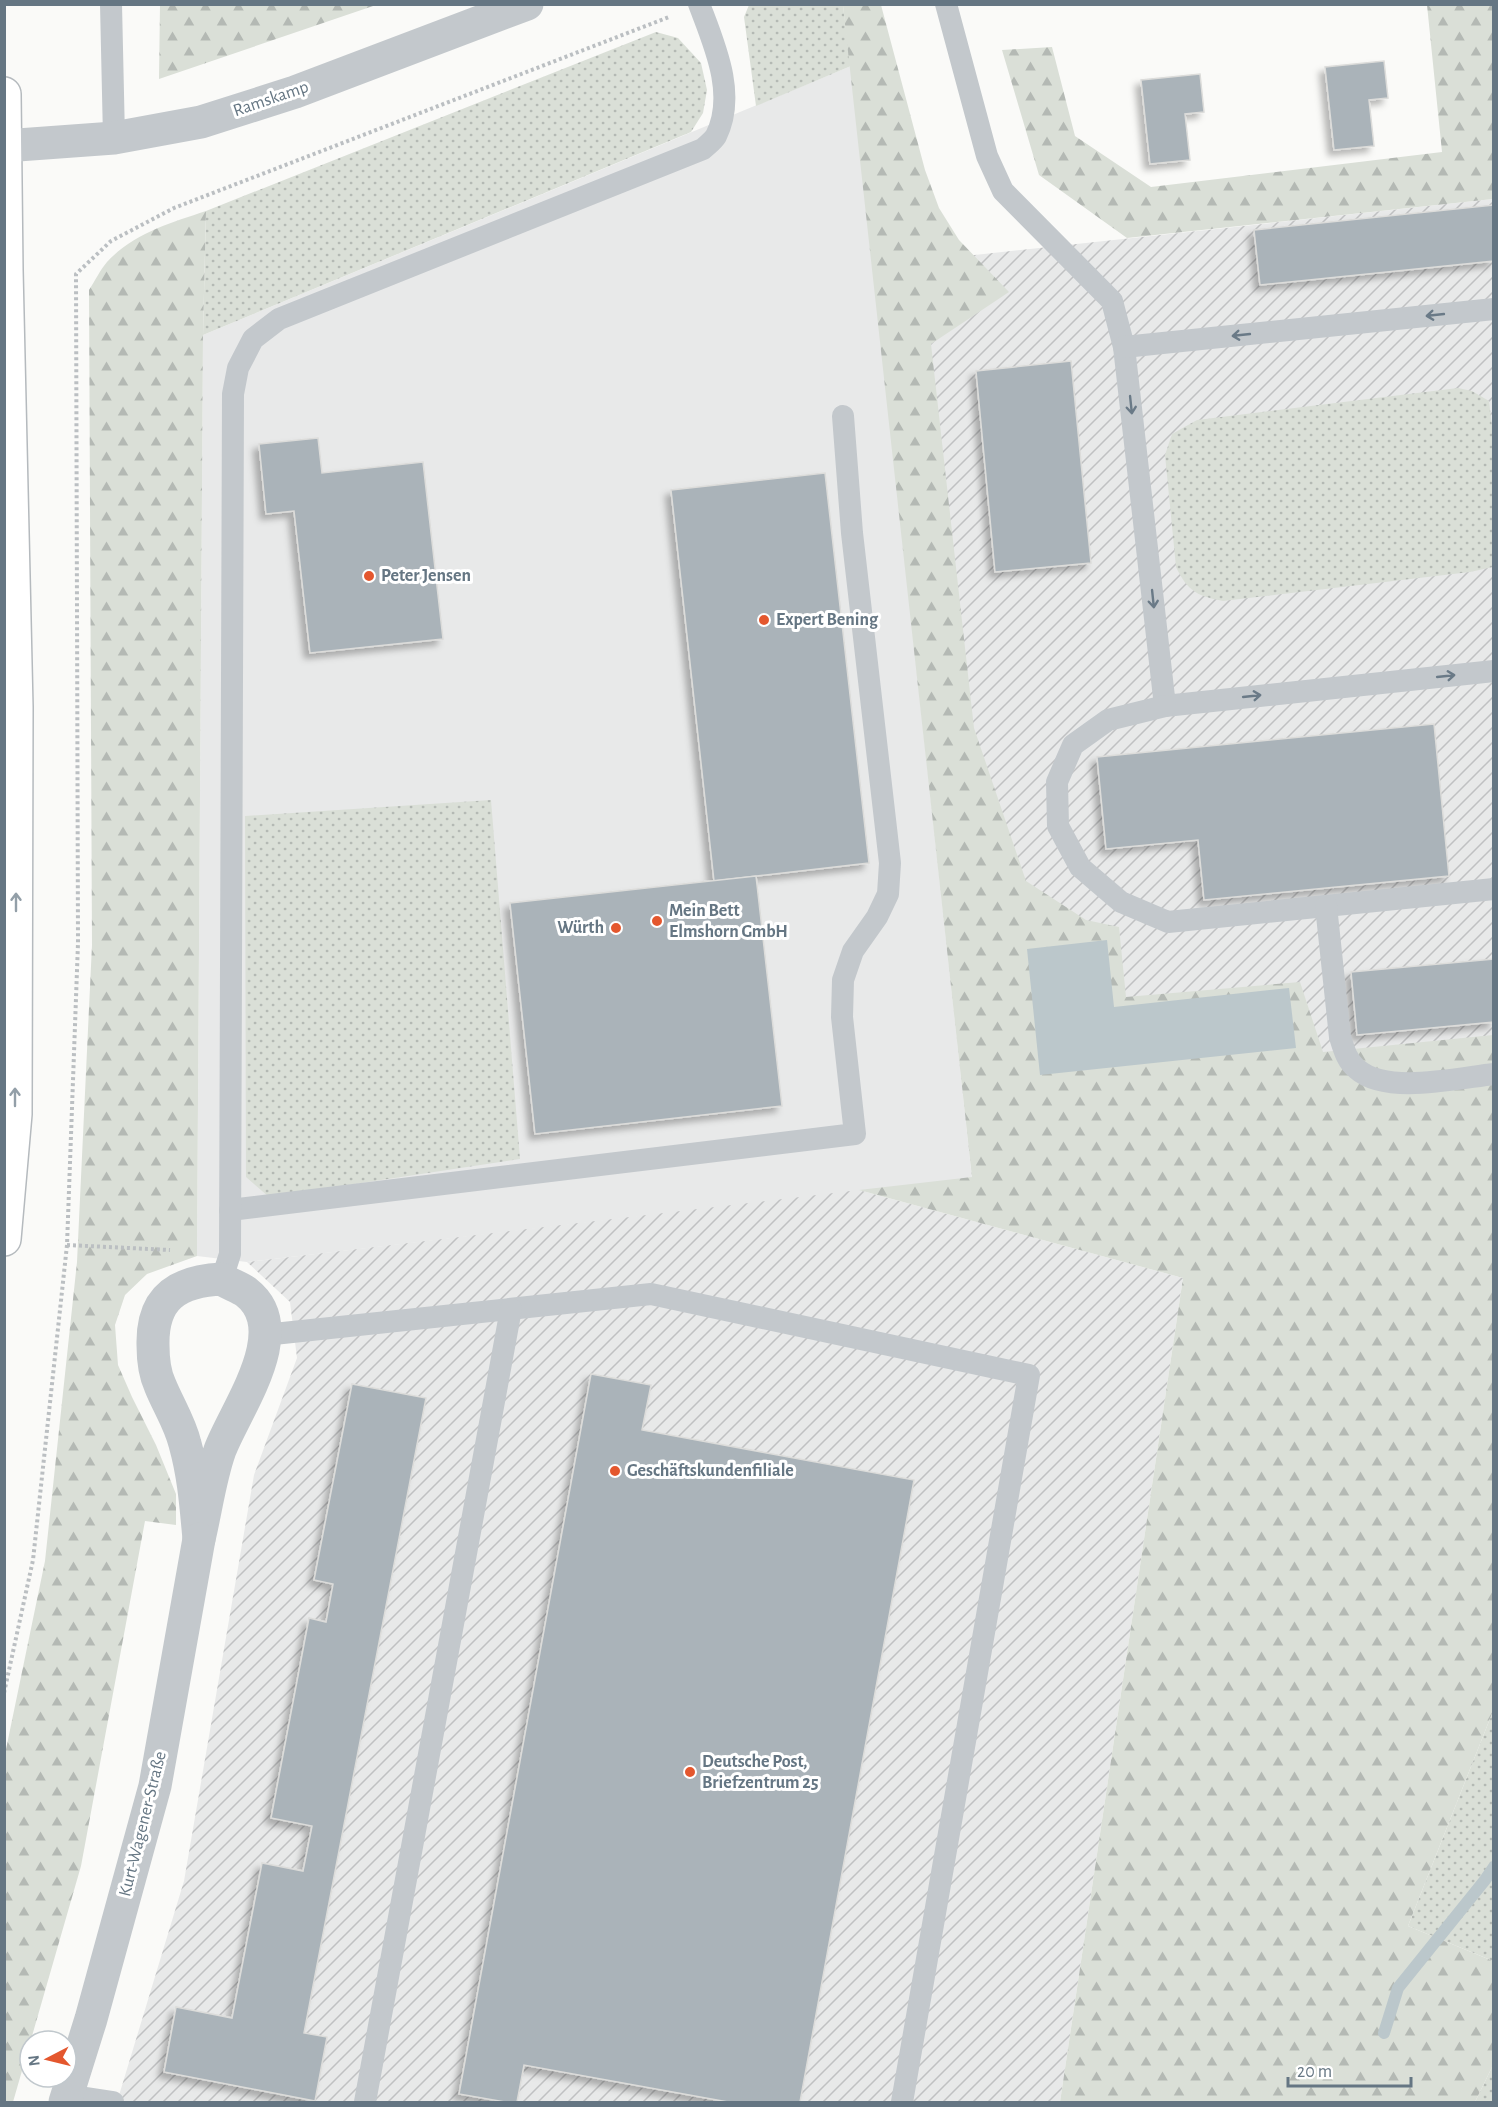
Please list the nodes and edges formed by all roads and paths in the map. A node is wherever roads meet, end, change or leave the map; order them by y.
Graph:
1 (111, 4) edge
2 (527, 4) edge
3 (946, 4) edge
4 (699, 5) edge
5 (4, 94) edge
6 (114, 138) junction
7 (5, 146) edge
8 (1494, 309) edge
9 (1125, 347) junction
10 (843, 416) dead end
11 (1494, 670) edge
12 (1165, 706) junction
13 (1494, 889) edge
14 (1326, 906) junction
15 (1494, 1074) edge
16 (230, 1210) junction
17 (4, 1239) edge
18 (222, 1280) junction
19 (511, 1309) junction
20 (264, 1335) junction
21 (199, 1539) junction
22 (4, 1693) edge
23 (66, 2099) edge
24 (113, 2103) edge
25 (365, 2103) edge
26 (902, 2103) edge

1 - 6 lane
2 - 6 street, Ramskamp
3 - 9 lane
4 - 16 lane
4 - 22 path
5 - 7 main road
6 - 7 street, Ramskamp
17 -> 7 main road
8 -> 9 lane
9 -> 12 lane
10 - 16 lane
12 -> 11 lane
12 - 14 lane
13 - 14 lane
14 - 15 lane
16 - 18 lane
18 - 20 street, Kurt-Wagener-Straße
18 - 21 street, Kurt-Wagener-Straße
19 - 20 lane
19 - 25 lane
19 - 26 lane
20 - 21 street, Kurt-Wagener-Straße
21 - 23 street, Kurt-Wagener-Straße
23 - 24 lane

